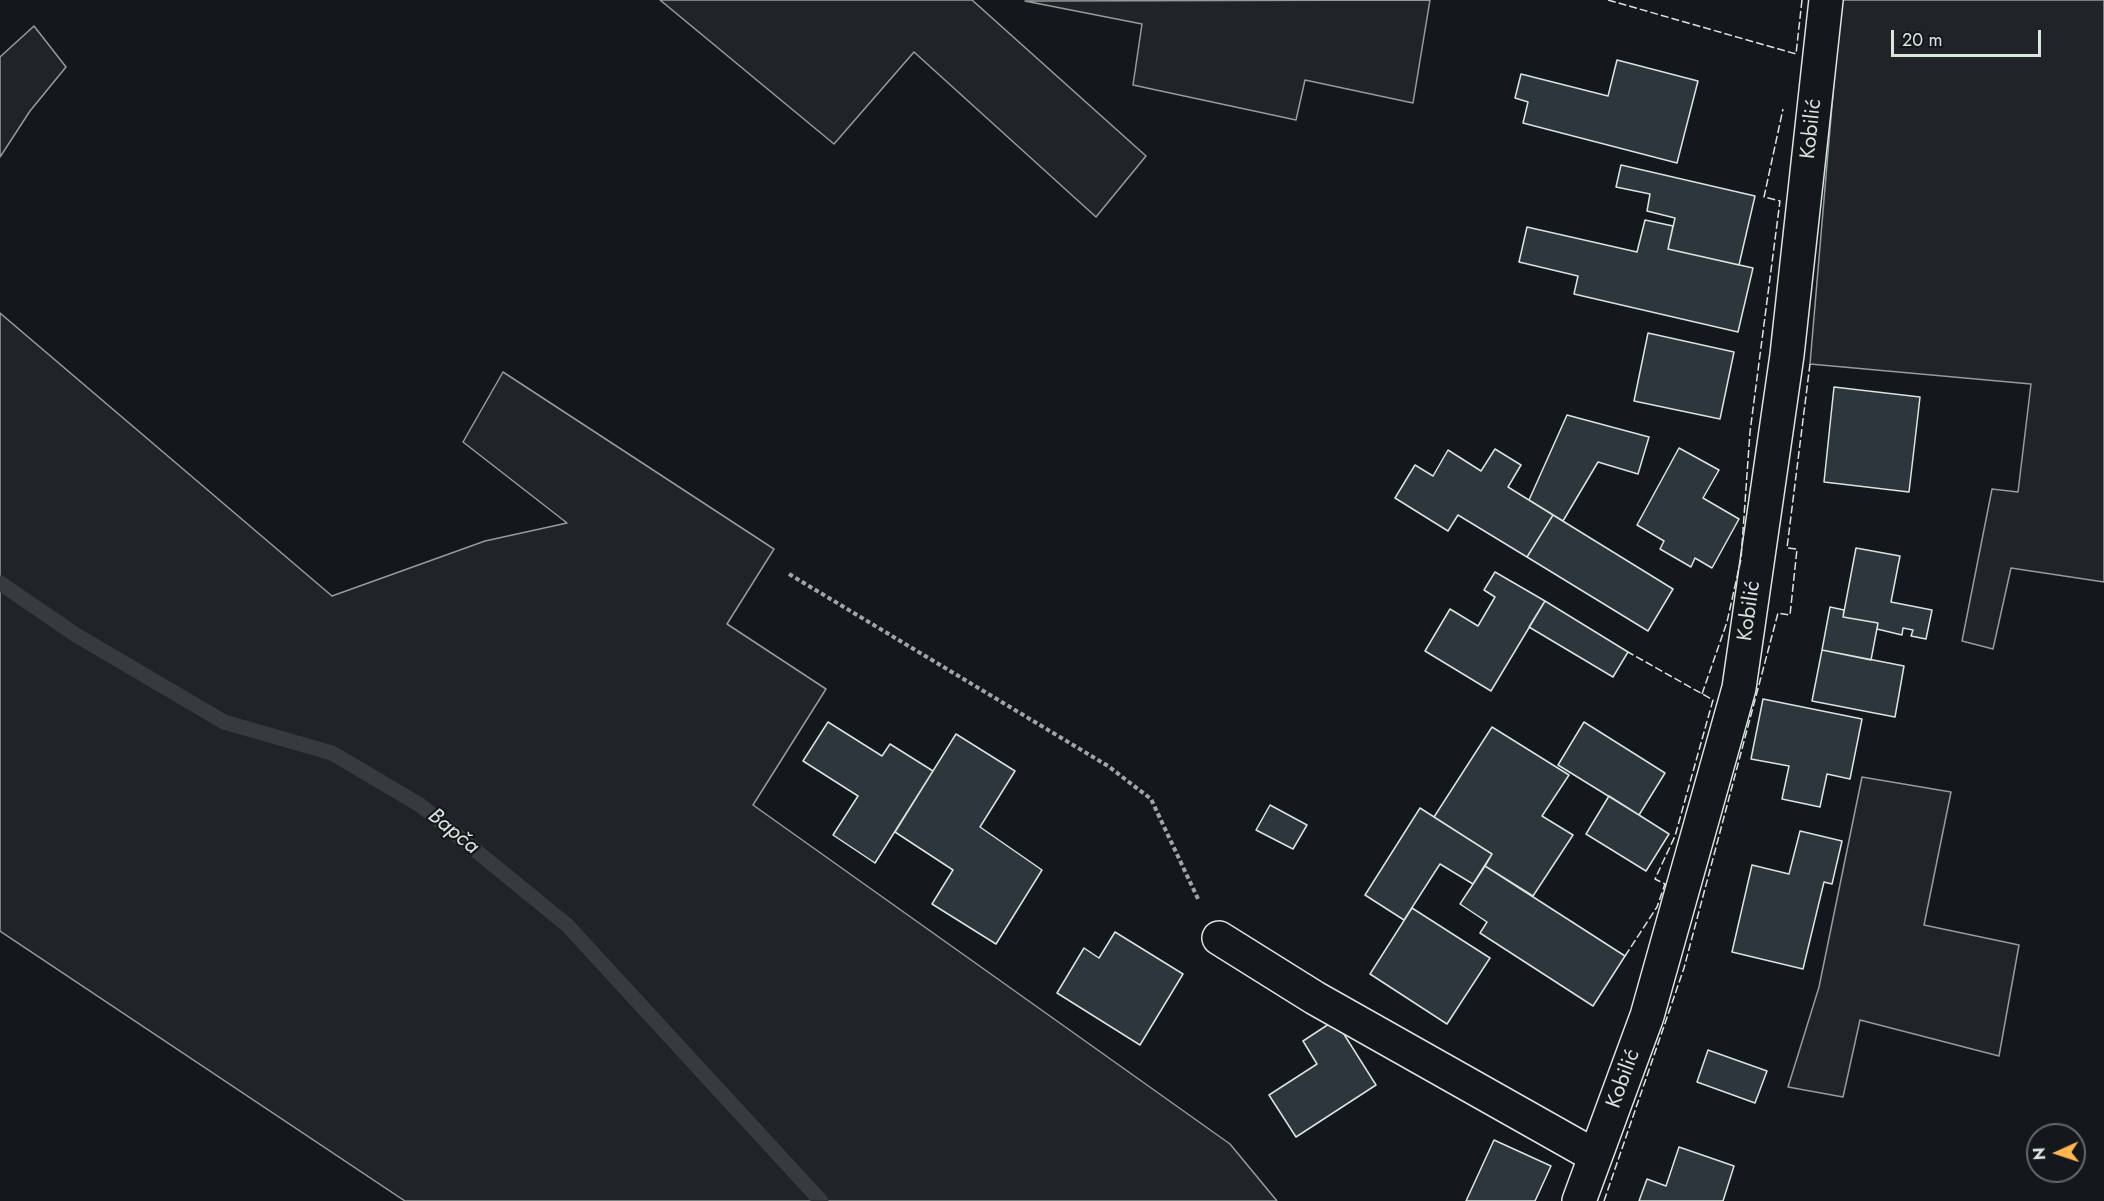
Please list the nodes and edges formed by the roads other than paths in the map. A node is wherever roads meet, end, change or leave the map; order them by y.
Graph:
1 (1826, 0) edge
2 (1219, 938) road end
3 (1595, 1156) junction
4 (1579, 1201) edge

1 - 3 street, Kobilić
2 - 3 street
3 - 4 street, Kobilić

